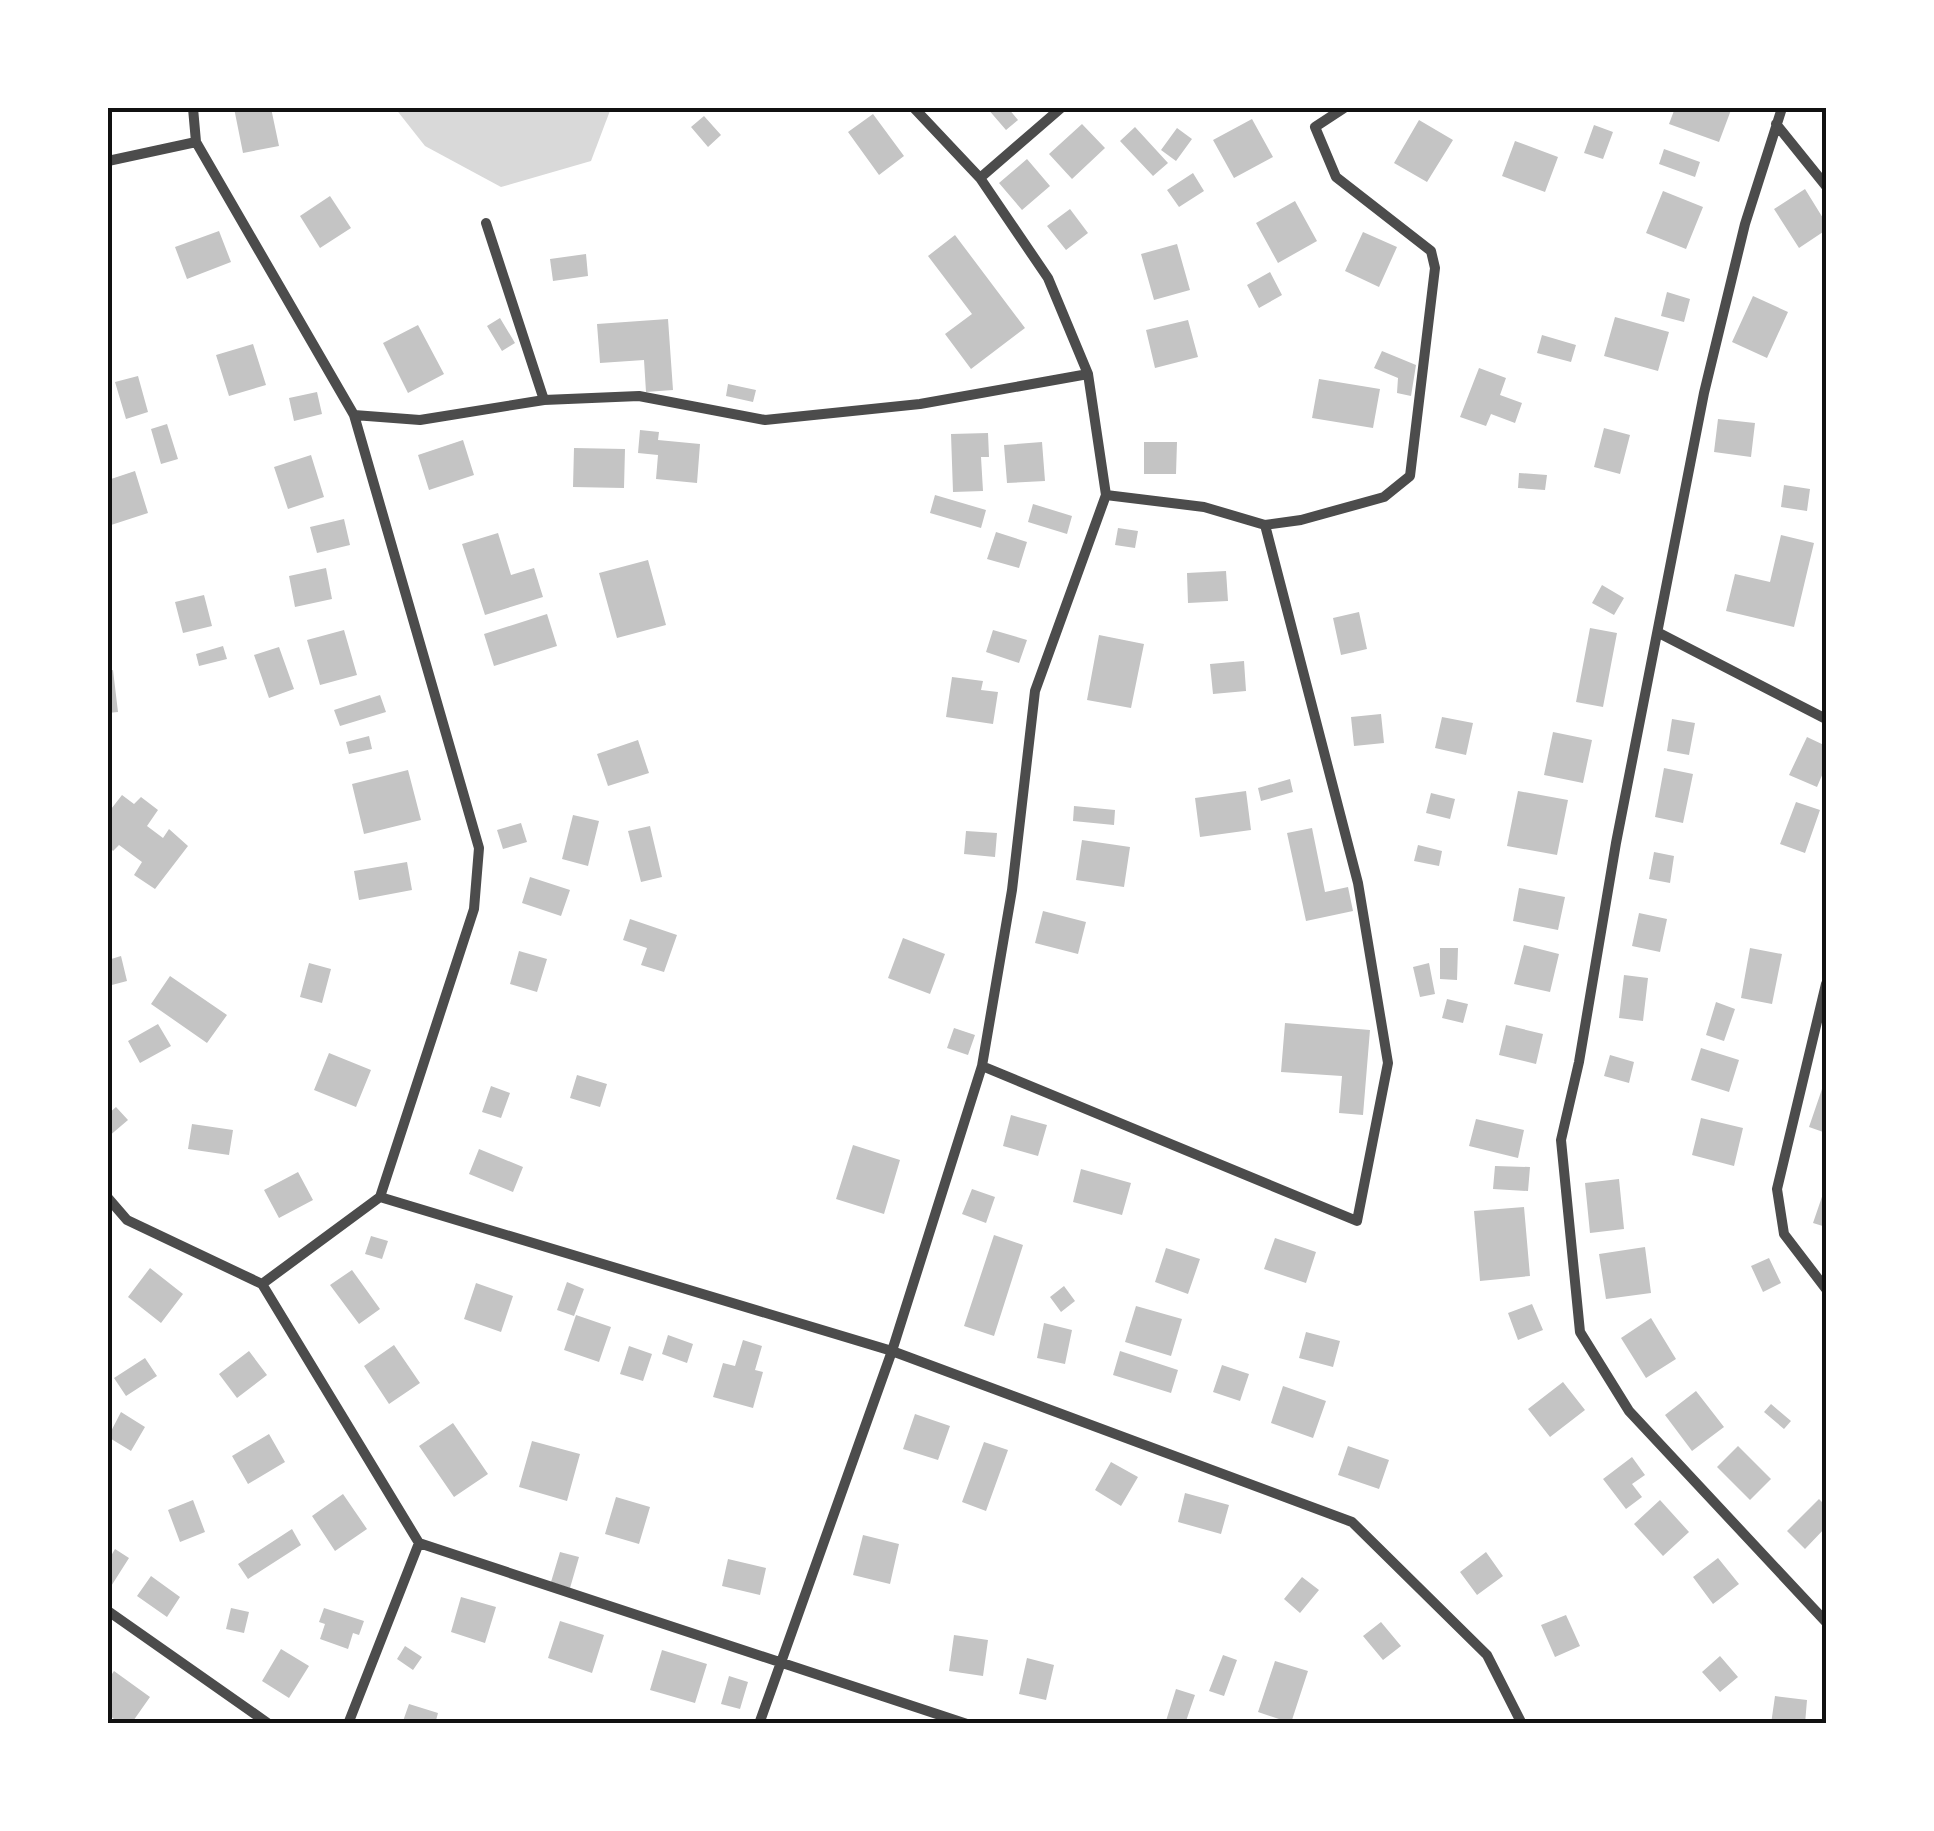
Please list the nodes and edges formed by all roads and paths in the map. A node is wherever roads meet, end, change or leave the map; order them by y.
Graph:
1 (193, 108) edge
2 (914, 108) edge
3 (1060, 108) edge
4 (1344, 108) edge
5 (1782, 108) edge
6 (1776, 124) junction
7 (196, 142) junction
8 (108, 161) edge
9 (980, 178) junction
10 (1826, 186) edge
11 (486, 223) dead end
12 (1088, 374) junction
13 (544, 400) junction
14 (354, 415) junction
15 (1106, 496) junction
16 (1266, 525) junction
17 (1659, 633) junction
18 (1826, 720) edge
19 (1826, 984) edge
20 (982, 1066) junction
21 (380, 1197) junction
22 (108, 1198) edge
23 (262, 1284) junction
24 (1826, 1289) edge
25 (892, 1351) junction
26 (419, 1543) junction
27 (108, 1611) edge
28 (1826, 1622) edge
29 (781, 1662) junction
30 (270, 1724) edge
31 (348, 1724) edge
32 (759, 1724) edge
33 (967, 1724) edge
34 (1522, 1724) edge

1 - 7 street
2 - 9 street
3 - 9 street
4 - 16 street
5 - 6 street
6 - 10 street
6 - 17 street
7 - 8 street
7 - 14 street
9 - 12 street
11 - 13 street
12 - 13 street
12 - 15 street
13 - 14 street
14 - 21 street
15 - 16 street
15 - 20 street
16 - 20 street
17 - 18 street
17 - 28 street
19 - 24 street
20 - 25 street
21 - 23 street
21 - 25 street
22 - 23 street
23 - 26 street
25 - 29 street
25 - 34 street
26 - 29 street
26 - 31 street
27 - 30 street
29 - 32 street
29 - 33 street

